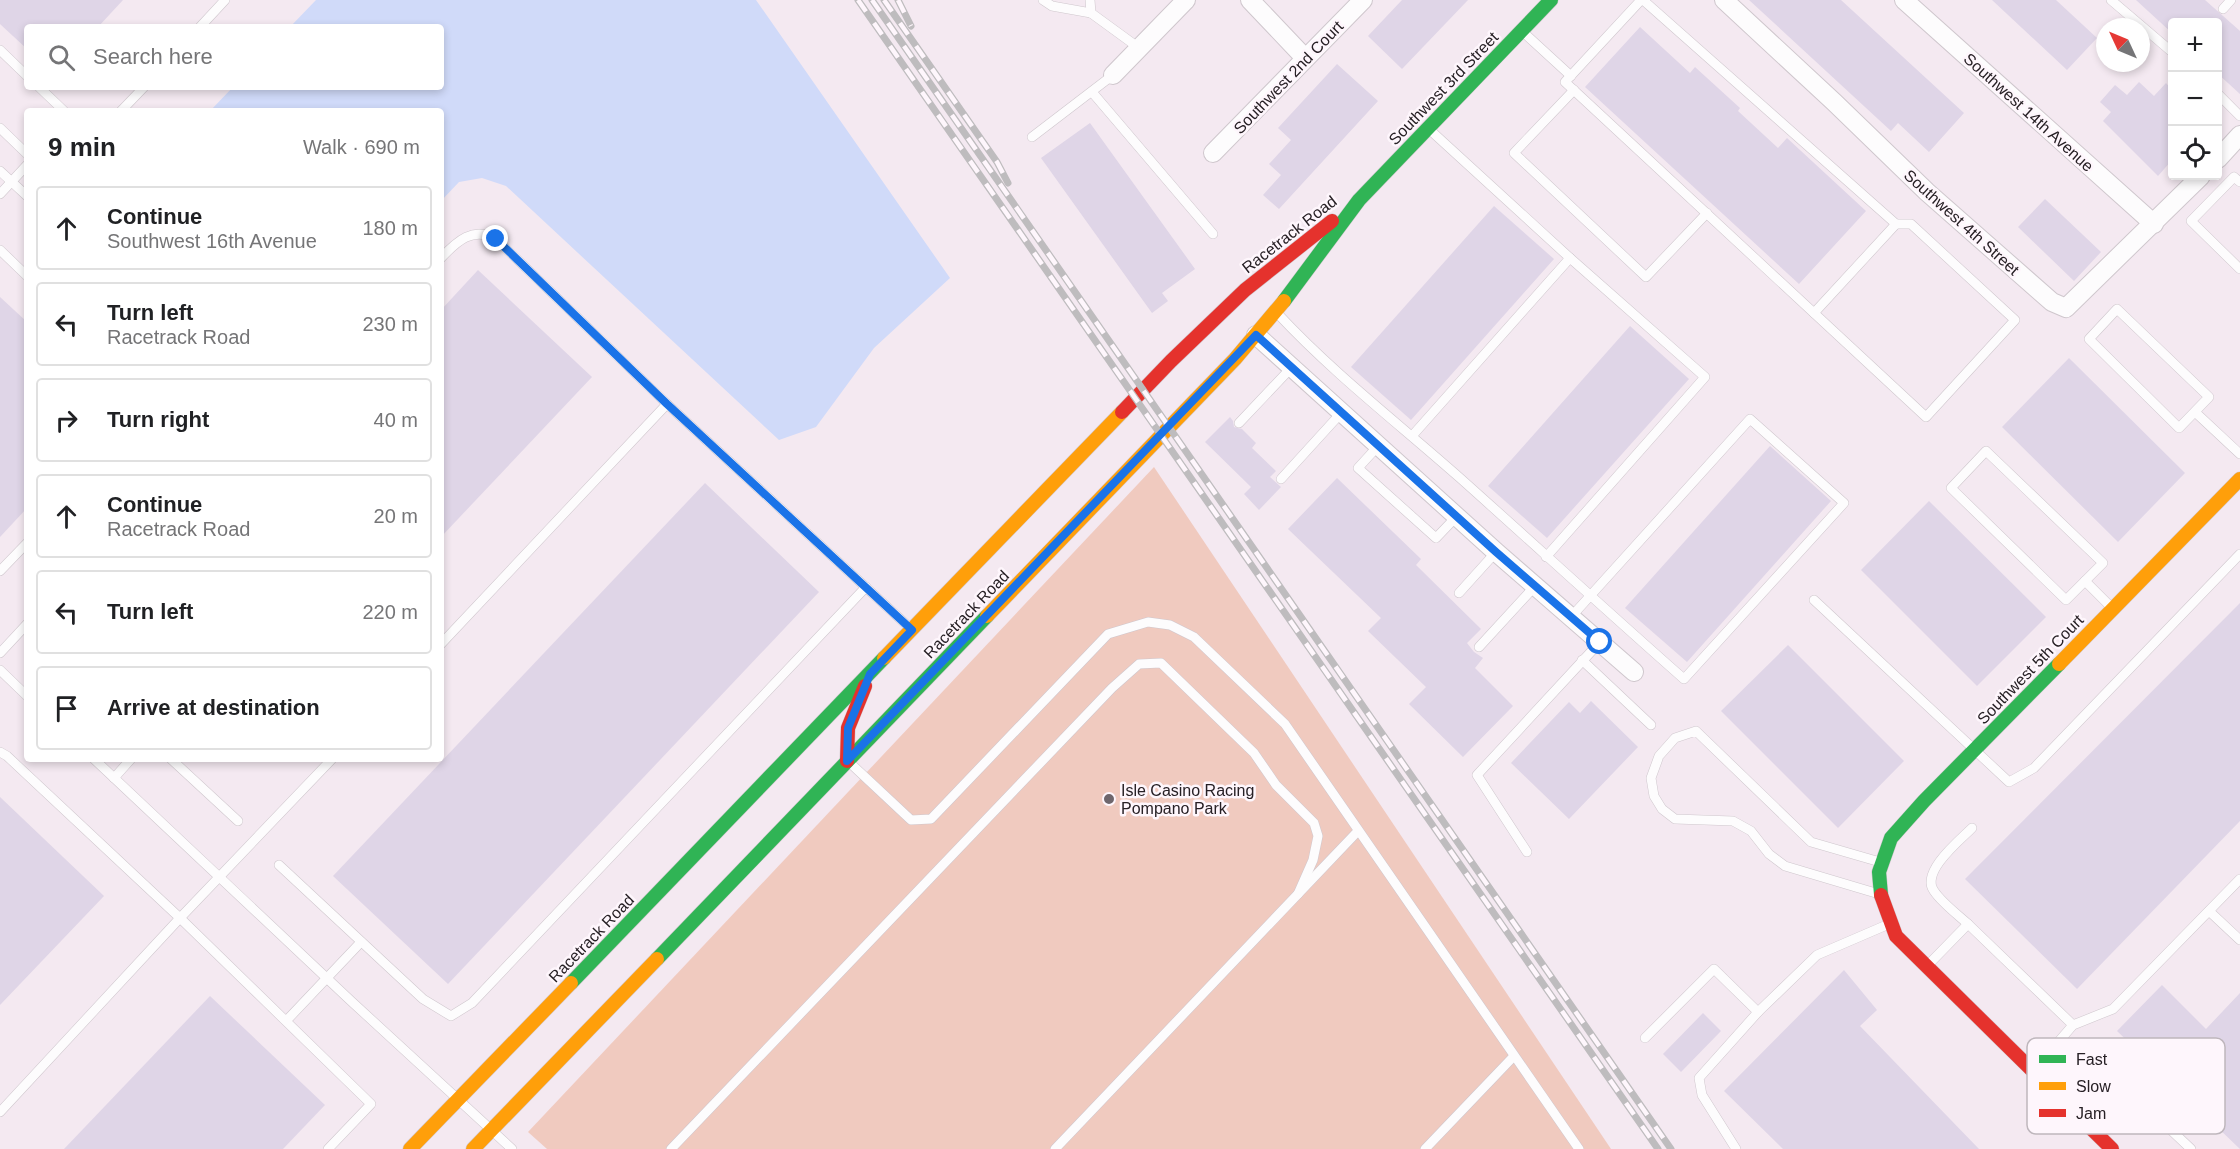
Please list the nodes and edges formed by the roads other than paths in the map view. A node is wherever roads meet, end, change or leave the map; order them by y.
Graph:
1 (225, 0) edge
2 (1043, 0) edge
3 (1090, 0) edge
4 (1186, 0) edge
5 (1250, 0) edge
6 (1363, 0) edge
7 (1551, 0) edge
8 (1642, 0) edge
9 (1724, 0) edge
10 (1904, 0) edge
11 (2111, 0) edge
12 (2231, 0) edge
13 (2223, 9) dead end
14 (1091, 13) junction
15 (203, 24) edge
16 (1521, 31) junction
17 (1139, 48) junction
18 (2168, 48) edge
19 (0, 50) edge
20 (1305, 58) junction
21 (24, 73) edge
22 (1113, 75) joint
23 (1571, 76) junction
24 (42, 90) edge
25 (141, 90) edge
26 (1574, 90) junction
27 (1092, 93) junction
28 (2222, 99) edge
29 (61, 108) edge
30 (124, 108) edge
31 (2240, 116) edge
32 (0, 128) edge
33 (1428, 128) junction
34 (2240, 135) edge
35 (1032, 137) dead end
36 (24, 151) edge
37 (1213, 153) dead end
38 (2222, 154) edge
39 (24, 168) edge
40 (0, 171) edge
41 (2238, 177) edge
42 (2197, 180) edge
43 (12, 182) junction
44 (24, 193) edge
45 (0, 194) edge
46 (1359, 200) junction
47 (1707, 213) junction
48 (1896, 224) junction
49 (2154, 224) junction
50 (1213, 234) dead end
51 (0, 250) edge
52 (444, 255) edge
53 (1570, 258) junction
54 (2240, 269) edge
55 (24, 273) edge
56 (1276, 312) junction
57 (1814, 313) junction
58 (1256, 335) junction
59 (1291, 368) junction
60 (667, 404) junction
61 (1342, 412) junction
62 (2195, 412) junction
63 (1239, 423) dead end
64 (1412, 436) junction
65 (1378, 445) junction
66 (2240, 454) edge
67 (2240, 478) edge
68 (1281, 479) dead end
69 (1457, 516) junction
70 (24, 546) edge
71 (1496, 552) junction
72 (2240, 554) edge
73 (1546, 557) junction
74 (0, 571) edge
75 (2085, 581) junction
76 (1535, 586) junction
77 (866, 587) junction
78 (1459, 593) dead end
79 (1590, 596) junction
80 (1814, 600) dead end
81 (2112, 609) junction
82 (1570, 617) junction
83 (24, 627) edge
84 (912, 630) junction
85 (444, 641) edge
86 (1600, 642) junction
87 (1479, 646) dead end
88 (0, 653) edge
89 (1582, 660) junction
90 (0, 670) edge
91 (1634, 672) dead end
92 (870, 674) junction
93 (24, 693) edge
94 (1651, 725) dead end
95 (1974, 750) junction
96 (0, 752) edge
97 (847, 761) junction
98 (97, 762) edge
99 (128, 762) edge
100 (174, 762) edge
101 (329, 762) edge
102 (114, 778) junction
103 (238, 821) dead end
104 (1972, 828) dead end
105 (1358, 831) junction
106 (1527, 852) dead end
107 (1882, 863) junction
108 (279, 865) dead end
109 (220, 878) junction
110 (2240, 879) edge
111 (1298, 894) junction
112 (1882, 898) junction
113 (2209, 911) junction
114 (180, 918) junction
115 (1891, 923) junction
116 (1968, 924) junction
117 (2240, 940) edge
118 (361, 942) junction
119 (1927, 966) junction
120 (326, 978) junction
121 (1758, 1012) junction
122 (287, 1020) junction
123 (2073, 1025) junction
124 (1645, 1038) dead end
125 (2062, 1038) edge
126 (1514, 1056) junction
127 (2027, 1065) edge
128 (458, 1100) junction
129 (0, 1112) edge
130 (491, 1130) junction
131 (2097, 1134) edge
132 (2175, 1134) edge
133 (328, 1149) edge
134 (410, 1149) edge
135 (473, 1149) edge
136 (512, 1149) edge
137 (671, 1149) edge
138 (1055, 1149) edge
139 (1425, 1149) edge
140 (1579, 1149) edge
141 (1736, 1149) edge
142 (2112, 1149) edge
143 (2191, 1149) edge

1 - 15 lane
2 - 14 lane
3 - 14 lane
4 - 17 street
5 - 20 street
6 - 20 street, Southwest 2nd Court
7 - 16 street, Southwest 3rd Street
8 - 23 lane
8 - 48 lane
9 - 49 street, Southwest 4th Street
10 - 49 street, Southwest 14th Avenue
11 - 18 lane
12 - 13 lane
14 - 17 lane
16 - 23 lane
16 - 33 street, Southwest 3rd Street
17 - 22 street
19 - 21 lane
20 - 37 street, Southwest 2nd Court
22 - 27 lane
23 - 26 lane
24 - 29 lane
25 - 30 lane
26 - 47 lane
26 - 47 lane
27 - 35 lane
27 - 50 lane
28 - 31 lane
32 - 36 lane
33 - 46 street, Southwest 3rd Street
33 - 53 lane
34 - 38 street
39 - 43 lane
40 - 43 lane
41 - 54 lane
42 - 49 street, Southwest 4th Street
43 - 44 lane
43 - 45 lane
46 - 56 street, Racetrack Road
46 - 84 street, Racetrack Road
47 - 57 lane
48 - 57 lane
48 - 57 lane
51 - 55 lane
52 - 60 lane
53 - 64 lane
53 - 73 lane
56 - 58 street, Racetrack Road
56 - 64 lane
58 - 59 street
58 - 97 street, Racetrack Road
59 - 61 street
59 - 63 lane
60 - 77 lane
60 - 85 lane
61 - 65 street
61 - 68 lane
62 - 62 lane
62 - 66 lane
64 - 73 lane
65 - 69 street
65 - 69 lane
67 - 81 street, Southwest 5th Court
69 - 71 street
70 - 74 lane
71 - 76 street
71 - 78 lane
72 - 95 lane
73 - 79 lane
75 - 75 lane
75 - 81 lane
76 - 82 street
76 - 87 lane
77 - 84 lane
77 - 118 lane
79 - 79 lane
79 - 82 lane
80 - 95 lane
81 - 95 street, Southwest 5th Court
82 - 86 street
83 - 88 lane
84 - 92 street, Racetrack Road
86 - 89 lane
86 - 91 street
89 - 94 lane
89 - 106 lane
90 - 93 lane
92 - 97 street
92 - 128 street, Racetrack Road
95 - 107 street, Southwest 5th Court
96 - 114 lane
97 - 105 lane
97 - 130 street, Racetrack Road
98 - 102 lane
99 - 102 lane
100 - 103 lane
101 - 109 lane
102 - 109 lane
104 - 116 lane
105 - 111 lane
105 - 126 lane
107 - 112 street, Southwest 5th Court
107 - 112 lane
108 - 118 lane
109 - 114 lane
109 - 120 lane
110 - 113 lane
111 - 137 lane
111 - 138 lane
112 - 115 street
113 - 117 lane
113 - 123 lane
114 - 122 lane
114 - 129 lane
115 - 119 street
115 - 121 lane
116 - 119 lane
116 - 123 lane
118 - 120 lane
119 - 127 street
120 - 122 lane
120 - 128 lane
121 - 124 lane
121 - 141 lane
122 - 133 lane
123 - 125 lane
126 - 139 lane
126 - 140 lane
128 - 130 lane
128 - 134 street, Racetrack Road
130 - 135 street, Racetrack Road
130 - 136 lane
131 - 142 street
132 - 143 lane

